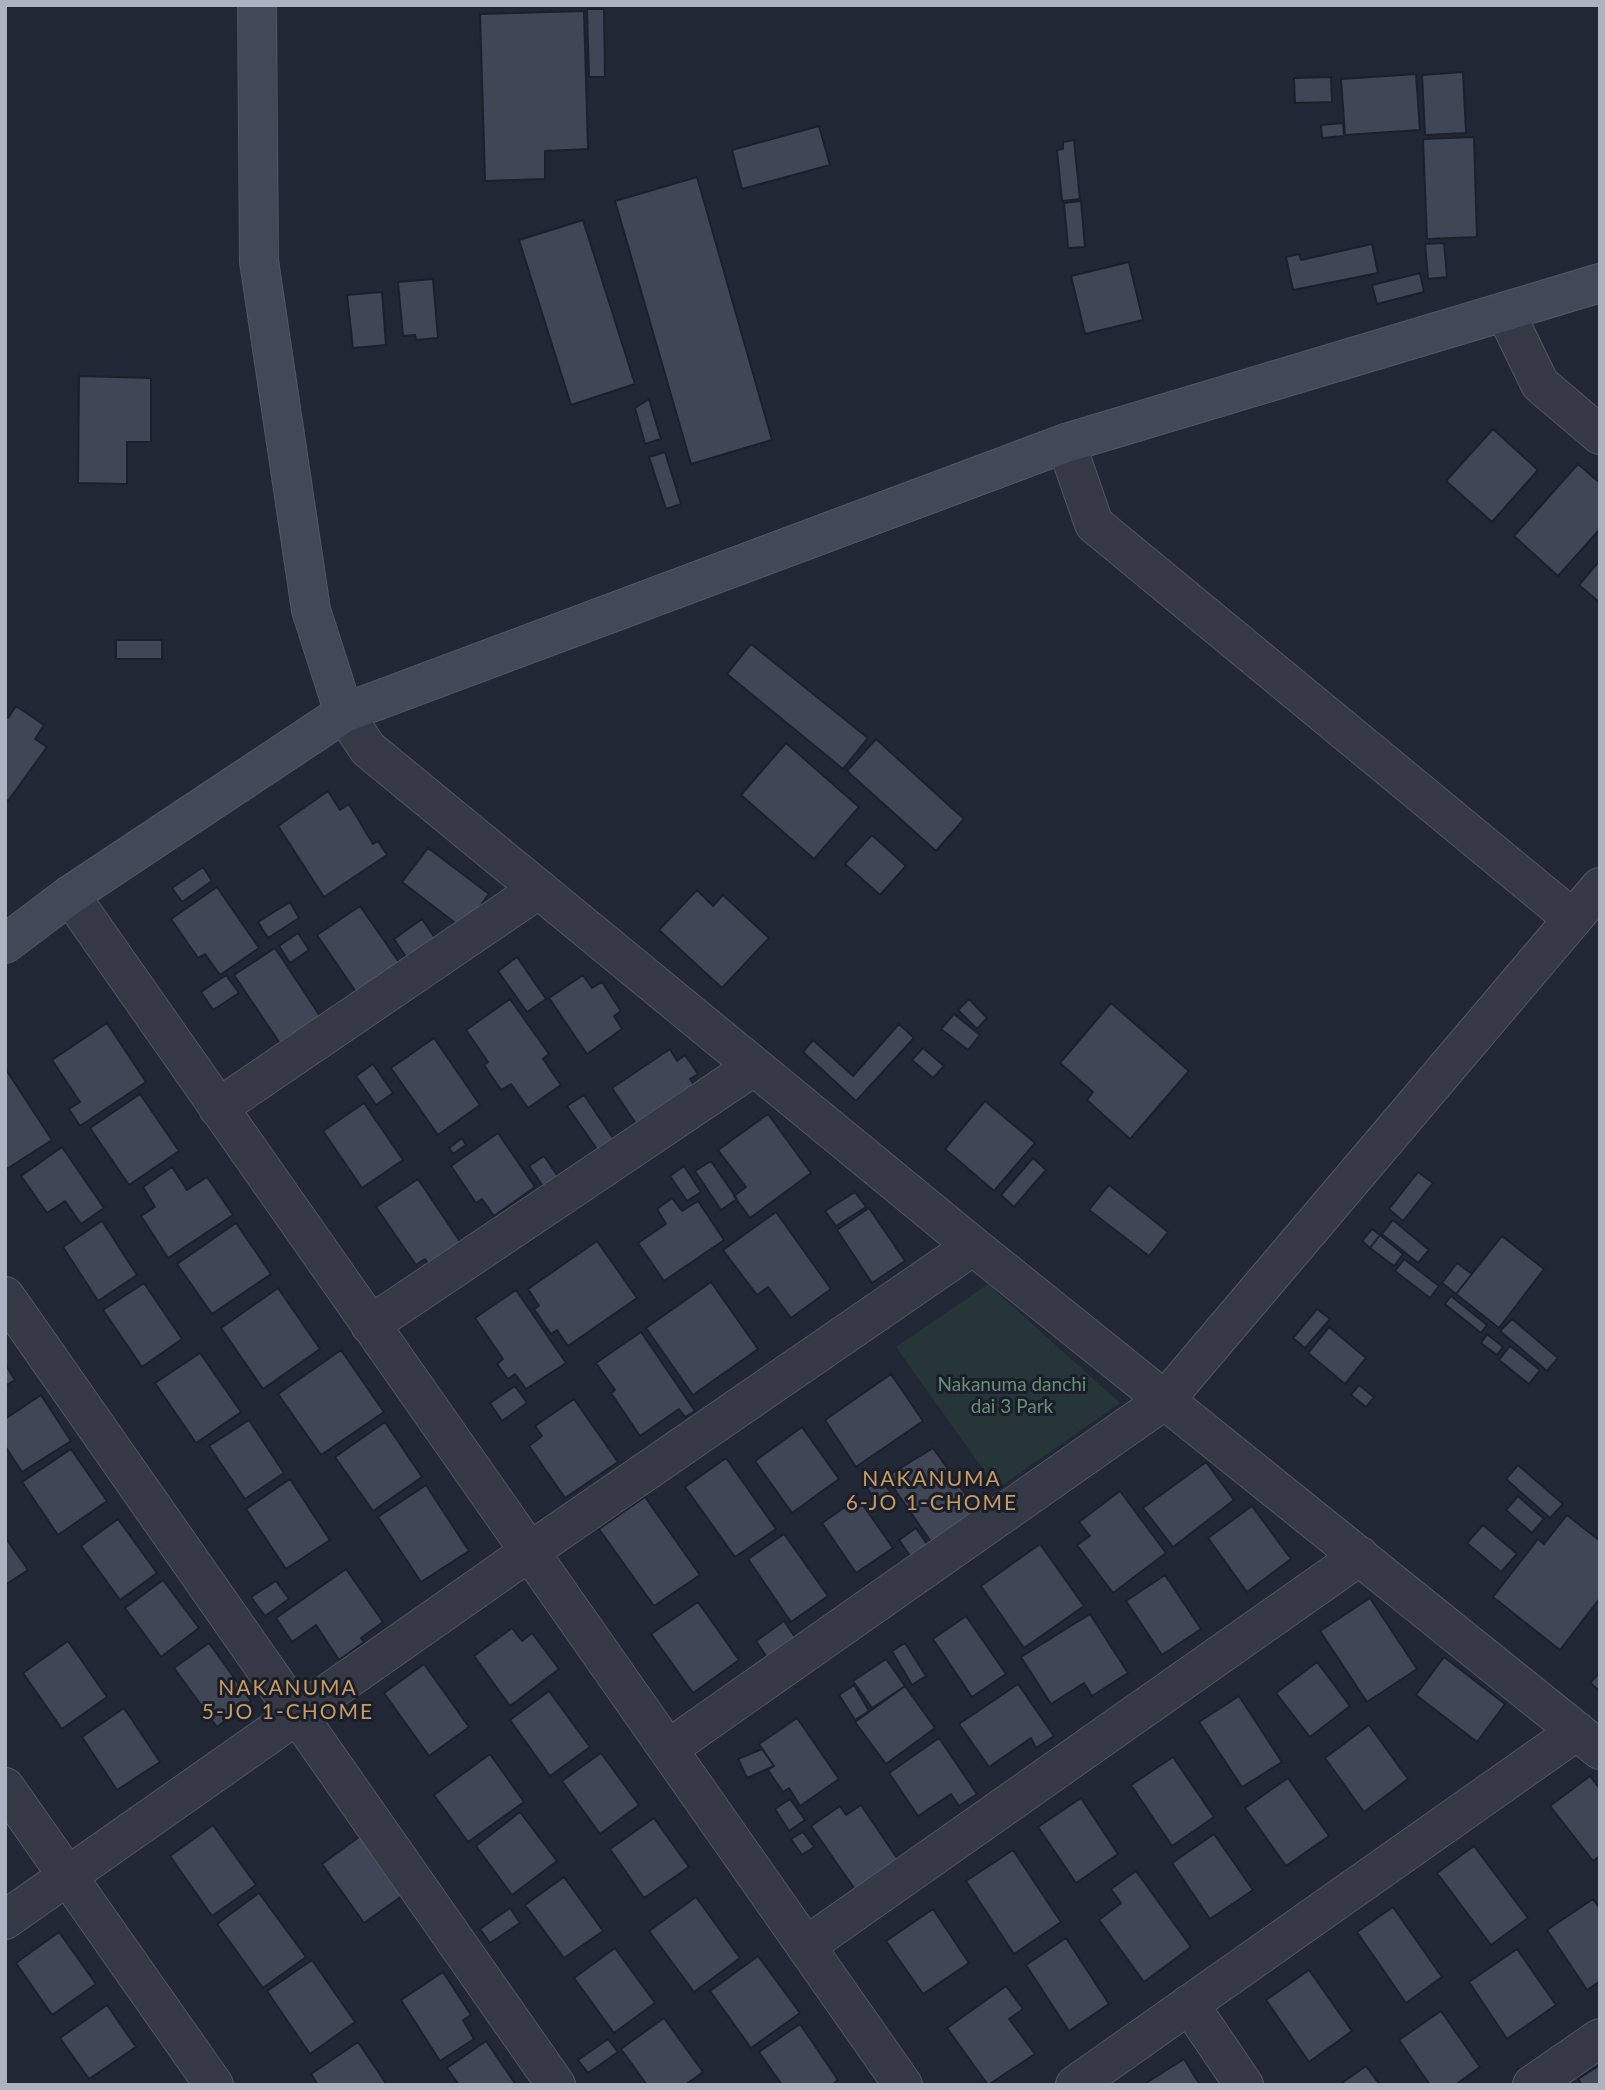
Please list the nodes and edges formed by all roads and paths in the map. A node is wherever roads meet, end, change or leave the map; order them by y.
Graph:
1 (257, 5) edge
2 (1600, 283) edge
3 (1505, 313) junction
4 (1600, 435) edge
5 (1066, 443) junction
6 (344, 713) junction
7 (540, 889) junction
8 (70, 895) junction
9 (1591, 901) edge
10 (5, 944) edge
11 (753, 1067) junction
12 (218, 1108) junction
13 (973, 1246) junction
14 (5, 1296) edge
15 (370, 1325) junction
16 (1165, 1400) junction
17 (529, 1552) junction
18 (1360, 1556) junction
19 (297, 1715) junction
20 (1588, 1740) edge
21 (668, 1749) junction
22 (5, 1787) edge
23 (68, 1876) junction
24 (5, 1920) edge
25 (806, 1946) junction
26 (1189, 2004) junction
27 (1600, 2038) edge
28 (214, 2085) edge
29 (556, 2085) edge
30 (903, 2085) edge
31 (1075, 2085) edge
32 (1244, 2085) edge
33 (1532, 2085) edge

1 - 6 street
2 - 3 street
3 - 4 street
3 - 5 street
5 - 6 street
5 - 9 street
6 - 7 street
6 - 8 street
7 - 11 street
7 - 12 street
8 - 10 street
8 - 12 street
9 - 16 street
11 - 13 street
11 - 15 street
12 - 15 street
13 - 16 street
13 - 17 street
14 - 19 street
15 - 17 street
16 - 18 street
16 - 21 street
17 - 19 street
17 - 21 street
18 - 20 street
18 - 25 street
19 - 23 street
19 - 29 street
20 - 26 street
21 - 25 street
22 - 23 street
23 - 24 street
23 - 28 street
25 - 30 street
26 - 31 street
26 - 32 street
27 - 33 street

